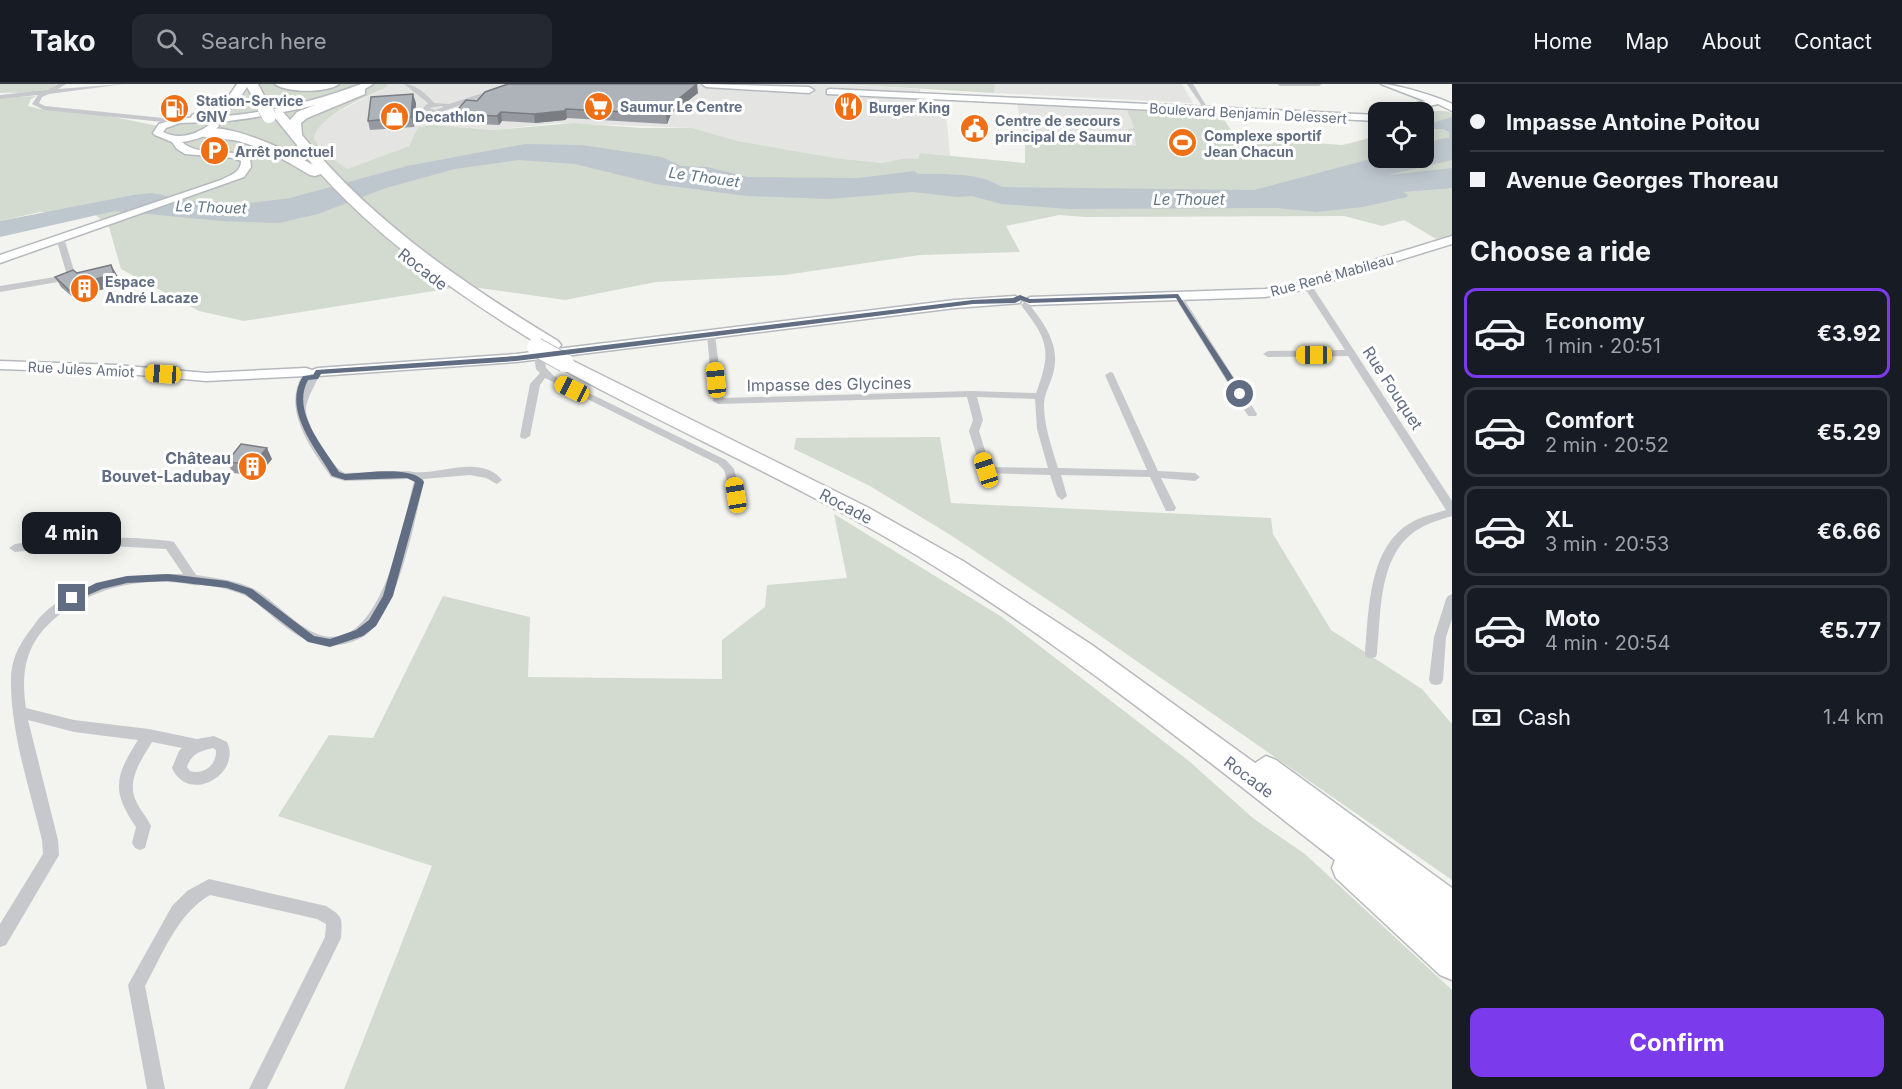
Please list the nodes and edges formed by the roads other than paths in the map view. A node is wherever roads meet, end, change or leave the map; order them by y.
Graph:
1 (121, 84) edge
2 (243, 84) edge
3 (252, 84) edge
4 (262, 84) edge
5 (281, 84) edge
6 (333, 84) edge
7 (379, 84) edge
8 (407, 84) edge
9 (517, 84) edge
10 (706, 84) edge
11 (772, 84) edge
12 (1190, 84) edge
13 (1280, 84) edge
14 (1309, 84) edge
15 (1319, 84) edge
16 (1385, 84) edge
17 (62, 85) edge
18 (812, 86) edge
19 (365, 87) edge
20 (828, 87) edge
21 (73, 88) junction
22 (52, 91) junction
23 (0, 97) edge
24 (1441, 104) edge
25 (1206, 109) junction
26 (272, 112) junction
27 (1368, 117) edge
28 (197, 118) junction
29 (144, 120) junction
30 (173, 122) junction
31 (160, 128) junction
32 (205, 129) junction
33 (295, 136) junction
34 (175, 139) junction
35 (181, 149) junction
36 (322, 175) junction
37 (60, 238) junction
38 (1452, 240) edge
39 (0, 259) edge
40 (1304, 285) junction
41 (0, 289) edge
42 (1178, 296) junction
43 (1023, 302) junction
44 (711, 335) junction
45 (1351, 353) junction
46 (553, 354) junction
47 (1268, 354) dead end
48 (0, 365) edge
49 (544, 374) junction
50 (312, 375) junction
51 (1110, 375) dead end
52 (971, 394) junction
53 (1040, 396) junction
54 (1252, 414) dead end
55 (525, 436) dead end
56 (1055, 472) junction
57 (1154, 474) junction
58 (416, 477) junction
59 (1195, 477) dead end
60 (497, 480) dead end
61 (736, 495) dead end
62 (1062, 496) dead end
63 (1170, 508) dead end
64 (1452, 511) edge
65 (15, 548) dead end
66 (194, 581) junction
67 (1452, 598) edge
68 (1371, 653) dead end
69 (1436, 680) dead end
70 (21, 712) junction
71 (148, 735) junction
72 (197, 745) dead end
73 (1251, 778) junction
74 (140, 843) dead end
75 (1452, 907) edge
76 (1452, 929) edge
77 (0, 939) edge
78 (1452, 963) edge
79 (156, 1089) edge
80 (258, 1089) edge

1 - 21 street
2 - 28 highway
3 - 26 highway, Rocade
4 - 26 highway
5 - 6 highway
7 - 19 main road
8 - 9 street
10 - 18 main road
11 - 18 main road
12 - 25 street
13 - 14 street
14 - 15 street
16 - 24 main road
17 - 21 street
17 - 22 street
18 - 20 main road, Boulevard Benjamin Delessert
19 - 32 main road
19 - 33 highway
20 - 25 main road, Boulevard Benjamin Delessert
21 - 22 street
22 - 23 street
22 - 29 street
25 - 27 main road, Boulevard Benjamin Delessert
26 - 33 highway
26 - 36 highway, Rocade
28 - 30 main road
28 - 32 main road
29 - 30 street
29 - 31 street
30 - 31 main road
31 - 34 main road
32 - 34 main road
32 - 35 main road
32 - 36 highway
33 - 36 highway
34 - 35 main road
35 - 37 main road
36 - 46 highway, Rocade
37 - 39 main road
37 - 41 street
38 - 40 main road, Rue René Mabileau
40 - 42 main road, Rue René Mabileau
40 - 45 street, Rue Fouquet
42 - 43 main road, Rue René Mabileau
42 - 54 street
43 - 44 main road, Rue René Mabileau
43 - 53 street
44 - 46 main road, Rue Jules Amiot
44 - 52 street, Impasse des Glycines
45 - 47 street
45 - 64 street, Rue Fouquet
46 - 49 street
46 - 50 main road, Rue Jules Amiot
46 - 73 highway, Rocade
46 - 75 highway
48 - 50 main road, Rue Jules Amiot
49 - 55 street
49 - 61 street
50 - 58 street
51 - 57 street
52 - 53 street, Impasse des Glycines
52 - 56 street
53 - 56 street
56 - 57 street
56 - 62 street
57 - 59 street
57 - 63 street
58 - 60 street
58 - 66 street
64 - 68 street
65 - 66 street
66 - 70 street
67 - 69 street
70 - 71 street
70 - 77 street
71 - 72 street
71 - 74 street
73 - 76 highway, Rocade
73 - 78 highway
79 - 80 street

